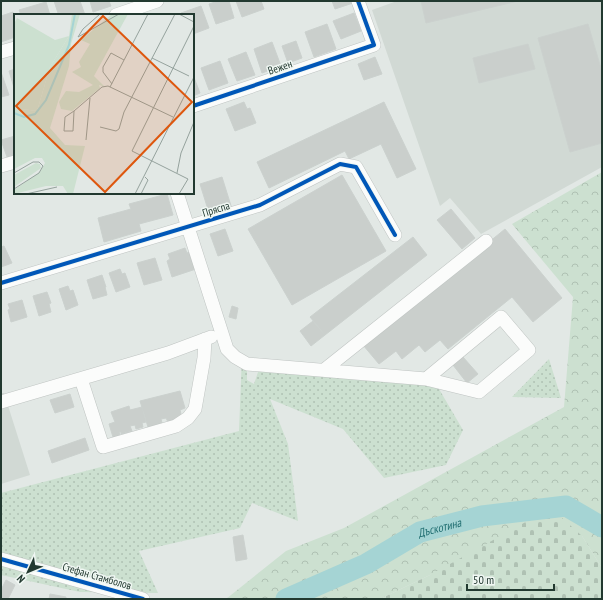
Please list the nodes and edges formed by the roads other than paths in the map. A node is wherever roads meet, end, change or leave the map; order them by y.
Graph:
1 (157, 1) edge
2 (358, 1) edge
3 (119, 14) edge
4 (14, 48) edge
5 (1, 52) edge
6 (194, 106) edge
7 (14, 162) edge
8 (1, 166) edge
9 (177, 194) edge
10 (189, 226) junction
11 (395, 235) dead end
12 (486, 241) dead end
13 (1, 284) edge
14 (222, 334) junction
15 (205, 339) junction
16 (324, 370) junction
17 (82, 379) junction
18 (426, 379) junction
19 (4, 402) edge
20 (1, 558) edge
21 (142, 599) edge

1 - 3 street
2 - 6 street, Вежен
4 - 5 street
7 - 8 street
9 - 10 street
10 - 11 street, Пряспа
10 - 13 street, Пряспа
10 - 14 street
12 - 16 street
14 - 15 street
14 - 16 street
15 - 17 street
15 - 17 street
16 - 18 street
17 - 19 street
18 - 18 street
20 - 21 street, Стефан Стамболов

